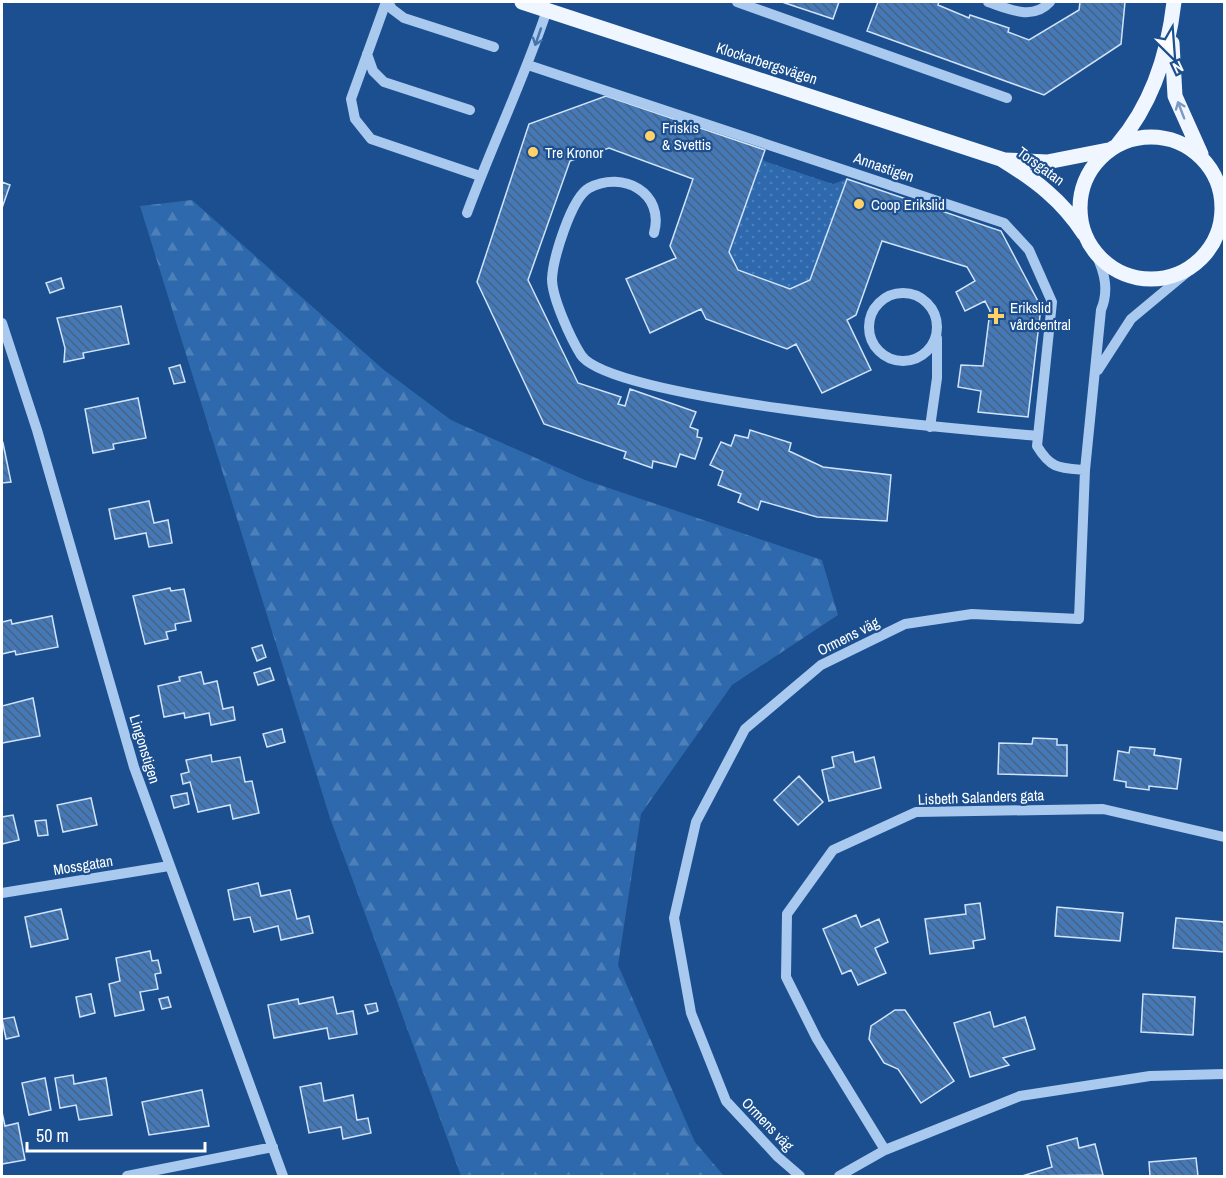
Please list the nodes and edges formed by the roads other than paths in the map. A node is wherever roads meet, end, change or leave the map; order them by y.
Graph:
1 (387, 2) edge
2 (522, 2) edge
3 (737, 2) edge
4 (988, 2) edge
5 (1050, 2) edge
6 (1174, 2) edge
7 (547, 10) junction
8 (1172, 22) junction
9 (494, 47) dead end
10 (367, 54) junction
11 (528, 65) junction
12 (1007, 98) dead end
13 (470, 110) dead end
14 (1113, 148) junction
15 (1001, 159) junction
16 (1214, 170) edge
17 (480, 177) junction
18 (467, 213) dead end
19 (654, 234) dead end
20 (1084, 234) junction
21 (1224, 248) edge
22 (1096, 254) junction
23 (1200, 261) junction
24 (2, 323) edge
25 (937, 333) junction
26 (1097, 373) junction
27 (930, 427) junction
28 (1038, 436) junction
29 (1085, 470) junction
30 (1224, 837) edge
31 (169, 866) junction
32 (2, 893) edge
33 (1224, 1074) edge
34 (273, 1147) junction
35 (885, 1150) junction
36 (127, 1176) edge
37 (283, 1176) edge
38 (800, 1176) edge
39 (839, 1176) edge

1 - 9 street
1 - 10 street
2 - 7 main road, Klockarbergsvägen
3 - 12 street
4 - 5 street
6 - 8 main road
7 -> 11 street
7 - 15 main road, Klockarbergsvägen
8 - 14 main road
16 -> 8 main road
10 - 13 street
10 - 17 street
11 - 17 street
11 - 28 street, Annastigen
14 - 15 main road, Torsgatan
14 - 16 main road
14 - 20 main road
15 - 20 main road, Torsgatan
16 - 23 main road
17 - 18 street
19 - 27 street
20 - 22 main road
21 - 23 main road
22 - 23 main road
22 - 26 street, Ormens väg
23 - 26 street
24 - 31 street, Lingonstigen
25 - 25 street
25 - 27 street
26 - 29 street, Ormens väg
27 - 28 street
28 - 29 street, Annastigen
29 - 38 street, Ormens väg
30 - 35 street, Lisbeth Salanders gata
31 - 32 street, Mossgatan
31 - 34 street, Lingonstigen
33 - 35 street
34 - 36 street
34 - 37 street, Lingonstigen
35 - 39 street

